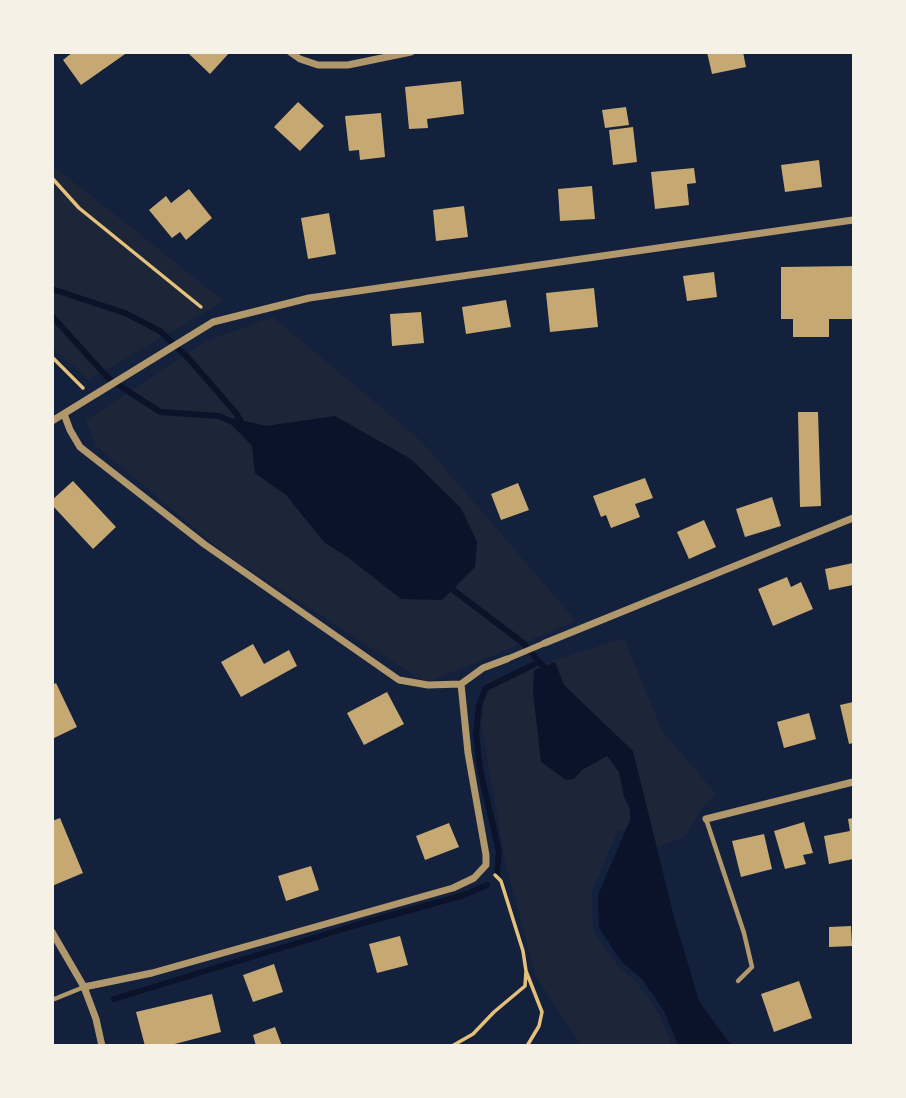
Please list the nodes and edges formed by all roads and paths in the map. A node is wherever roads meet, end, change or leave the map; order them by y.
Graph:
1 (290, 52) edge
2 (411, 52) edge
3 (52, 178) edge
4 (853, 220) edge
5 (201, 307) dead end
6 (52, 357) edge
7 (96, 394) junction
8 (64, 414) junction
9 (52, 421) edge
10 (853, 518) edge
11 (545, 643) joint
12 (506, 659) joint
13 (461, 684) junction
14 (853, 782) edge
15 (706, 818) joint
16 (486, 865) junction
17 (52, 932) edge
18 (527, 971) junction
19 (738, 981) dead end
20 (84, 987) junction
21 (52, 1000) edge
22 (102, 1045) edge
23 (452, 1045) edge
24 (527, 1045) edge

1 - 2 street
3 - 5 path
4 - 7 street
6 - 7 path
7 - 8 street
8 - 9 street
8 - 13 street
10 - 11 street
11 - 12 street
12 - 13 street
13 - 16 street
14 - 15 street
15 - 19 lane
16 - 18 path
16 - 20 street
17 - 20 street
18 - 23 path
18 - 24 path
20 - 21 lane
20 - 22 street

